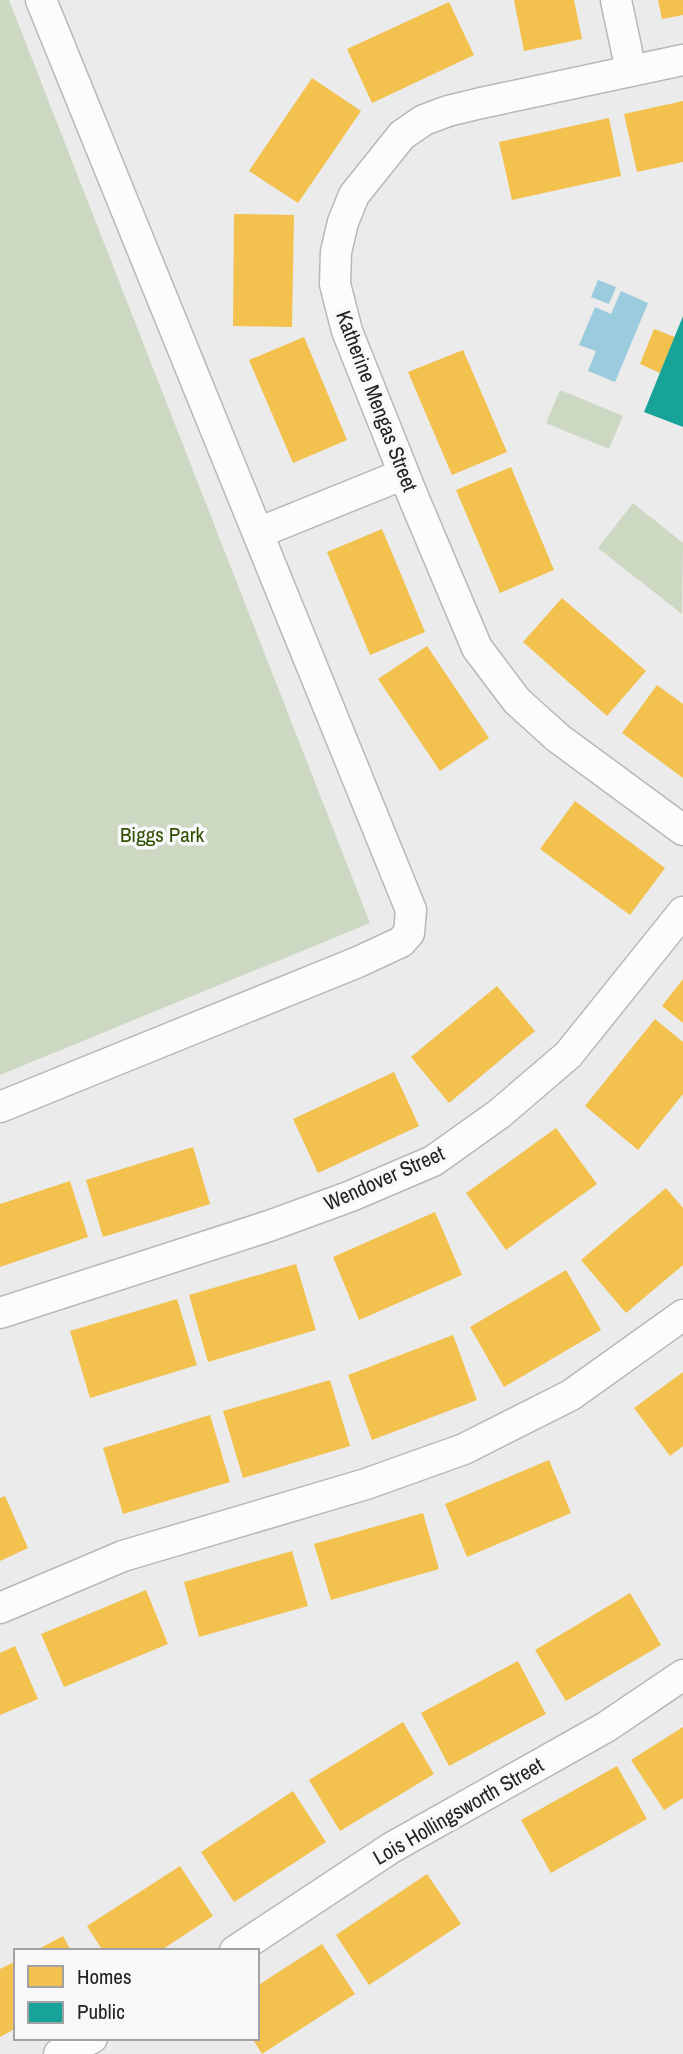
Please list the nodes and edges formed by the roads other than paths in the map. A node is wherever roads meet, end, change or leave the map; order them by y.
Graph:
1 (41, 0) edge
2 (616, 0) edge
3 (683, 60) edge
4 (631, 71) junction
5 (404, 474) junction
6 (258, 533) junction
7 (683, 830) edge
8 (683, 912) edge
9 (0, 1107) edge
10 (0, 1313) edge
11 (683, 1315) edge
12 (0, 1608) edge
13 (683, 1675) edge
14 (238, 1949) edge
15 (88, 2040) edge
16 (59, 2054) edge

1 - 6 street
2 - 4 street
3 - 4 street, Katherine Mengas Street
4 - 5 street, Katherine Mengas Street
5 - 6 street
5 - 7 street, Katherine Mengas Street
6 - 9 street
8 - 10 street, Wendover Street
11 - 12 street
13 - 14 street, Lois Hollingsworth Street
15 - 16 street

